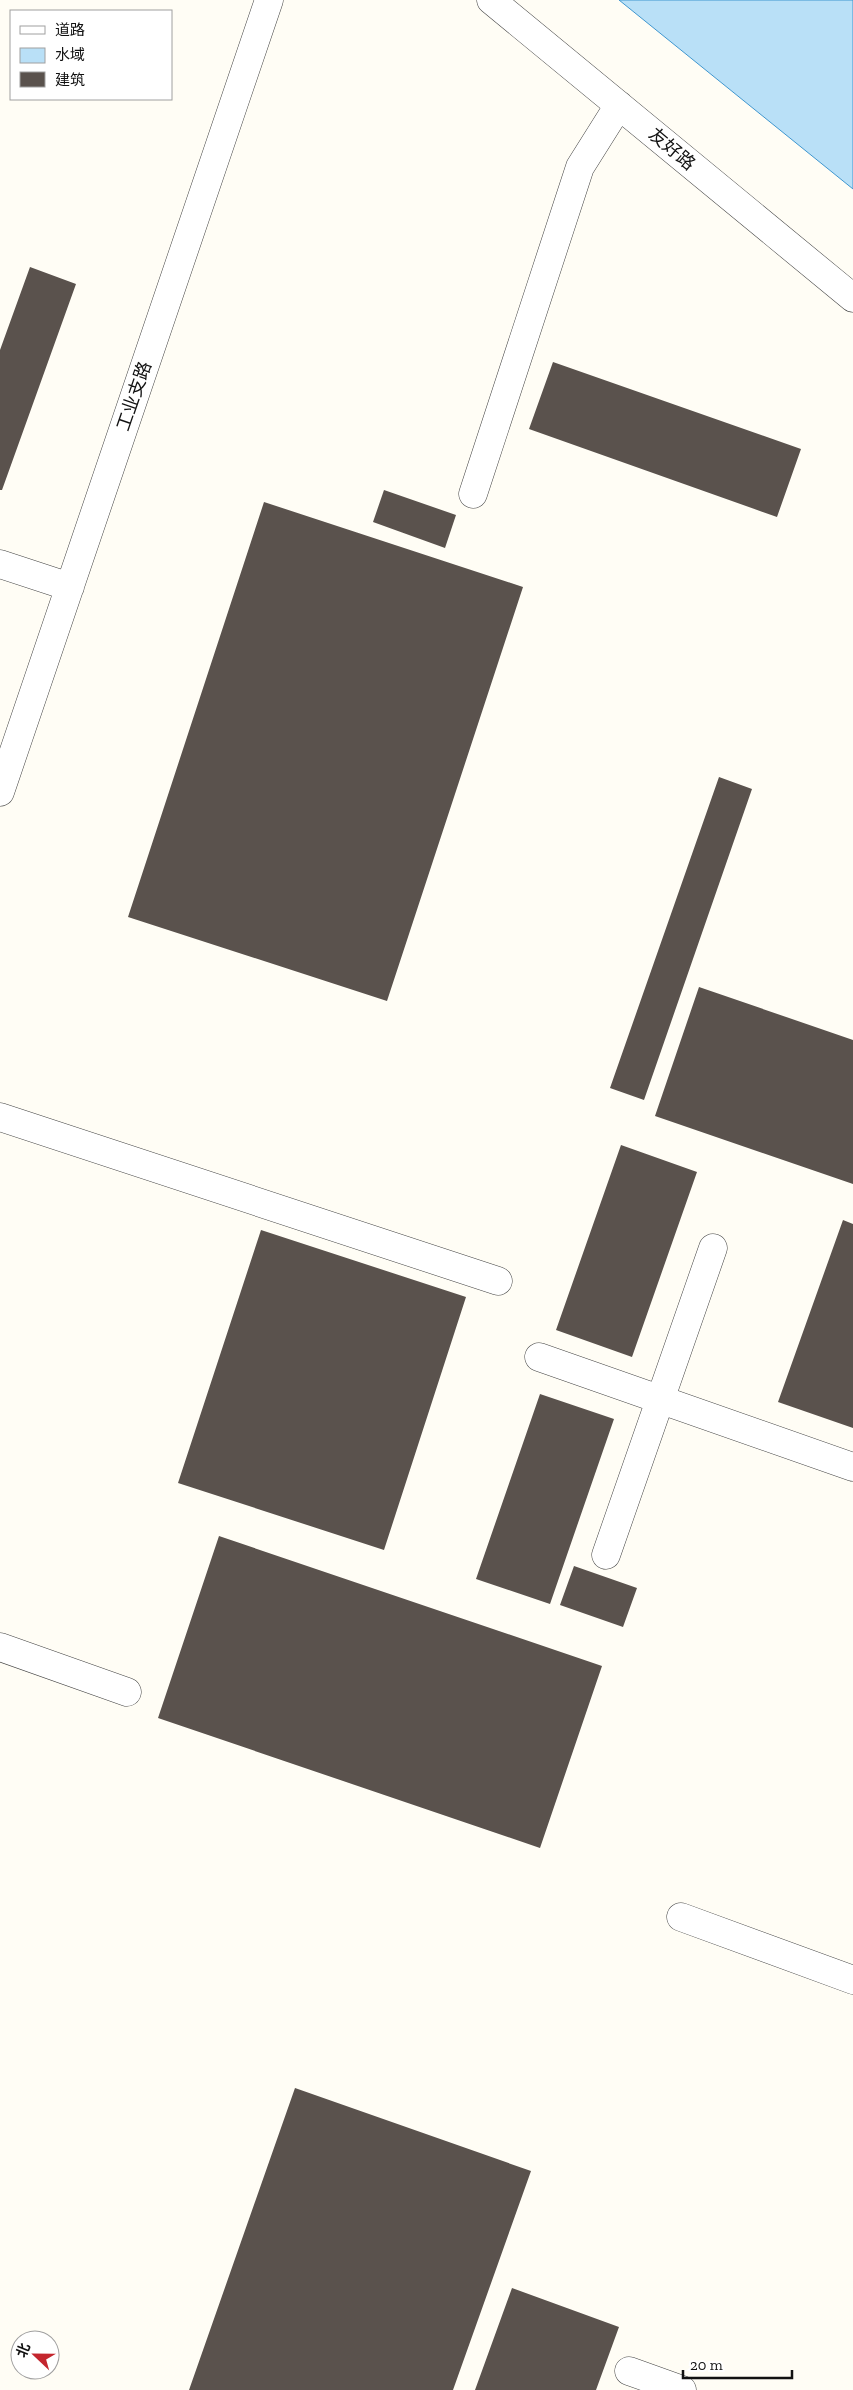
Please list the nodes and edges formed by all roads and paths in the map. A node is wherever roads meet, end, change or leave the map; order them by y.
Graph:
1 (269, 0) edge
2 (491, 0) edge
3 (619, 105) junction
4 (853, 298) edge
5 (473, 494) dead end
6 (0, 564) edge
7 (70, 587) junction
8 (0, 792) edge
9 (0, 1117) edge
10 (713, 1248) dead end
11 (498, 1281) dead end
12 (539, 1357) dead end
13 (660, 1400) junction
14 (853, 1467) edge
15 (606, 1555) dead end
16 (0, 1647) edge
17 (127, 1692) dead end
18 (681, 1916) dead end
19 (853, 1980) edge
20 (629, 2371) dead end
21 (682, 2390) edge

1 - 7 street, 工业支路
2 - 3 street, 友好路
3 - 4 street, 友好路
3 - 5 street
6 - 7 street
7 - 8 street, 工业支路
9 - 11 street
10 - 13 street
12 - 13 street
13 - 14 street
13 - 15 street
16 - 17 street
18 - 19 street
20 - 21 street

